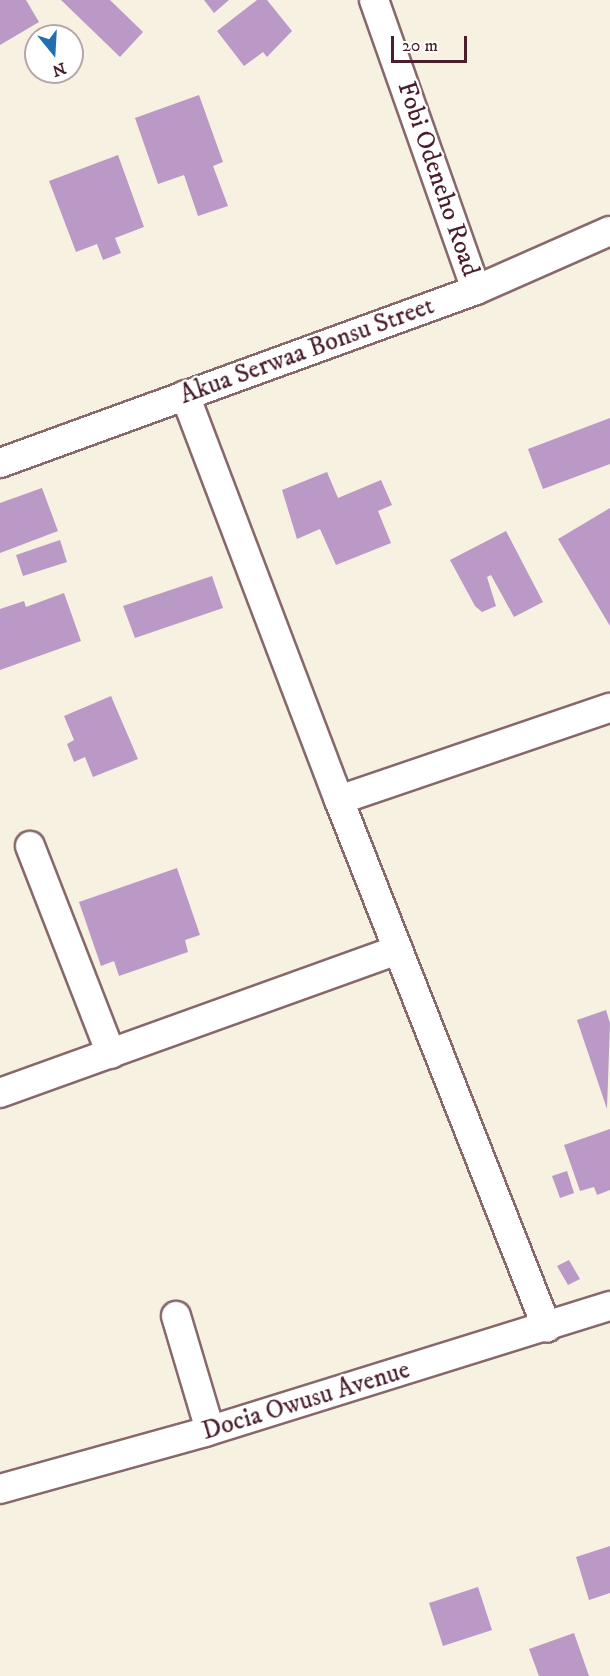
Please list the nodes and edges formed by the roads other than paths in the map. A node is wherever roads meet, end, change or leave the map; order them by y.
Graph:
1 (374, 0) edge
2 (610, 231) edge
3 (476, 290) junction
4 (185, 395) junction
5 (0, 463) edge
6 (610, 708) edge
7 (339, 800) junction
8 (30, 846) dead end
9 (398, 950) junction
10 (111, 1054) junction
11 (0, 1093) edge
12 (610, 1306) edge
13 (176, 1316) dead end
14 (547, 1328) junction
15 (210, 1430) junction
16 (0, 1489) edge

1 - 3 street, Fobi Odeneho Road
2 - 3 street, Akua Serwaa Bonsu Street
3 - 4 street, Akua Serwaa Bonsu Street
4 - 5 street, Akua Serwaa Bonsu Street
4 - 7 street
6 - 7 street
7 - 9 street
8 - 10 street
9 - 10 street
9 - 14 street
10 - 11 street
12 - 14 street, Docia Owusu Avenue
13 - 15 street
14 - 15 street, Docia Owusu Avenue
15 - 16 street, Docia Owusu Avenue

